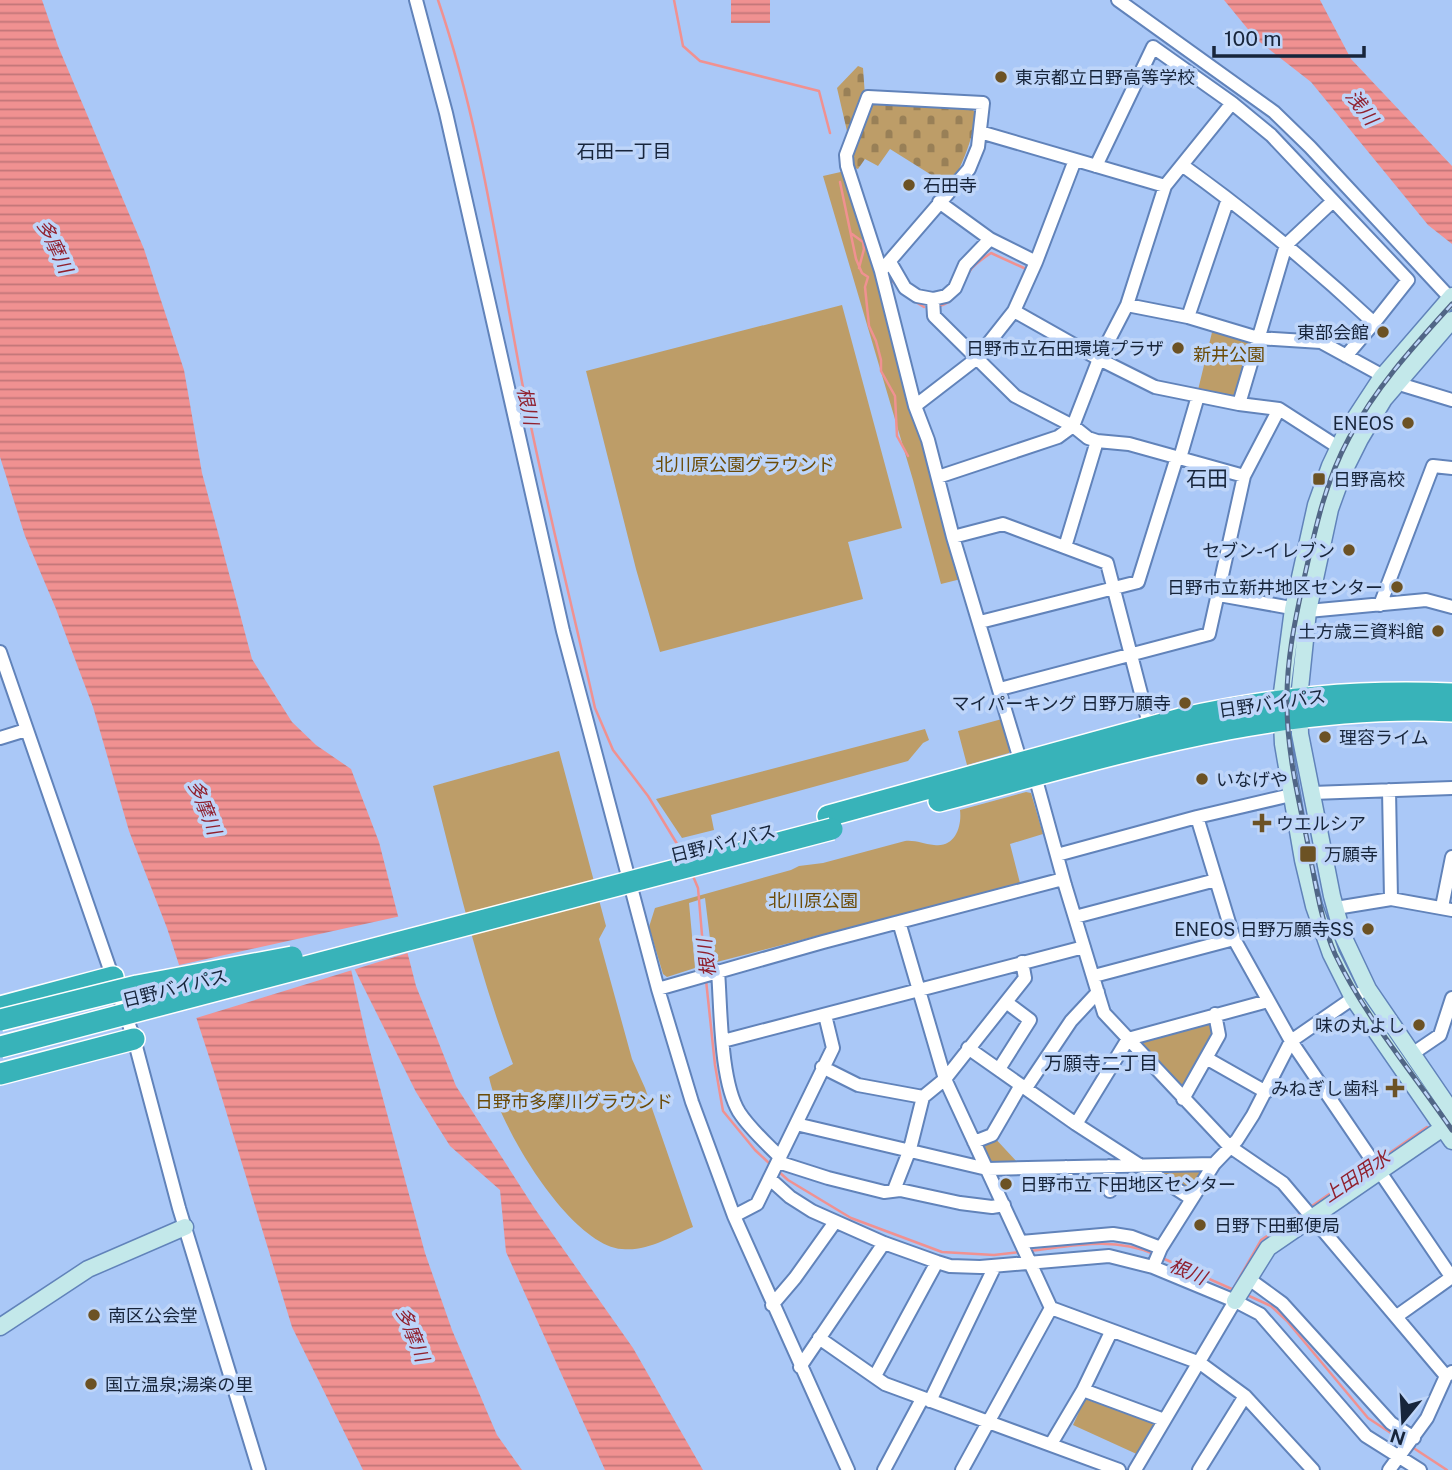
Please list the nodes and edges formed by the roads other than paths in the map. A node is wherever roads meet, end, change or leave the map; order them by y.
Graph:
1 (416, 0) edge
2 (1118, 0) edge
3 (1232, 103) junction
4 (980, 132) junction
5 (1075, 160) junction
6 (1182, 165) junction
7 (1096, 166) junction
8 (1165, 186) junction
9 (1228, 199) junction
10 (1333, 201) junction
11 (939, 202) junction
12 (990, 239) junction
13 (1286, 245) junction
14 (1036, 262) junction
15 (885, 267) junction
16 (1451, 298) edge
17 (933, 299) junction
18 (1127, 305) junction
19 (1014, 311) junction
20 (1188, 317) junction
21 (1452, 320) edge
22 (1374, 323) junction
23 (1258, 338) junction
24 (1346, 356) junction
25 (976, 359) junction
26 (1098, 359) junction
27 (1389, 380) junction
28 (1198, 396) junction
29 (1452, 400) edge
30 (1239, 404) junction
31 (915, 406) junction
32 (1279, 409) junction
33 (1073, 426) junction
34 (1097, 441) junction
35 (1338, 447) junction
36 (1179, 458) junction
37 (1452, 468) edge
38 (1244, 476) junction
39 (938, 477) junction
40 (953, 537) junction
41 (1065, 547) junction
42 (1113, 588) junction
43 (1219, 595) junction
44 (1380, 605) junction
45 (1452, 607) edge
46 (1301, 610) junction
47 (980, 622) junction
48 (0, 652) edge
49 (1129, 655) junction
50 (1000, 689) junction
51 (1452, 694) edge
52 (1290, 709) junction
53 (1452, 711) edge
54 (1150, 728) junction
55 (26, 730) junction
56 (0, 738) edge
57 (1028, 770) junction
58 (1452, 789) edge
59 (1389, 790) junction
60 (1312, 793) junction
61 (1291, 795) junction
62 (1197, 817) junction
63 (1057, 855) junction
64 (1452, 857) edge
65 (1063, 879) junction
66 (1216, 880) junction
67 (1391, 899) junction
68 (1336, 908) junction
69 (1447, 909) edge
70 (1075, 917) junction
71 (899, 922) junction
72 (1234, 939) junction
73 (1084, 947) junction
74 (1022, 962) junction
75 (294, 964) junction
76 (715, 972) junction
77 (1094, 976) junction
78 (113, 977) junction
79 (658, 989) junction
80 (1368, 989) junction
81 (919, 991) junction
82 (1098, 992) junction
83 (1353, 998) junction
84 (1452, 998) edge
85 (1268, 1001) junction
86 (1006, 1002) junction
87 (0, 1007) edge
88 (1215, 1014) junction
89 (825, 1015) junction
90 (0, 1020) edge
91 (0, 1035) edge
92 (134, 1039) junction
93 (1128, 1039) junction
94 (723, 1041) junction
95 (1291, 1041) junction
96 (0, 1047) edge
97 (968, 1048) junction
98 (1412, 1054) junction
99 (1206, 1058) junction
100 (0, 1060) edge
101 (822, 1068) junction
102 (999, 1069) junction
103 (0, 1074) edge
104 (945, 1079) junction
105 (1023, 1087) junction
106 (1266, 1092) junction
107 (923, 1097) junction
108 (1183, 1099) junction
109 (1452, 1112) edge
110 (796, 1124) junction
111 (1076, 1124) junction
112 (1449, 1130) edge
113 (974, 1142) junction
114 (1229, 1146) junction
115 (910, 1149) junction
116 (779, 1161) junction
117 (1138, 1164) junction
118 (1214, 1164) junction
119 (1109, 1166) junction
120 (1377, 1166) junction
121 (1066, 1167) junction
122 (987, 1169) junction
123 (771, 1178) junction
124 (1068, 1186) dead end
125 (894, 1190) junction
126 (1110, 1191) dead end
127 (1192, 1199) junction
128 (1004, 1205) junction
129 (1308, 1213) junction
130 (734, 1216) junction
131 (835, 1222) junction
132 (185, 1227) junction
133 (884, 1243) junction
134 (1161, 1248) junction
135 (1025, 1252) junction
136 (937, 1262) junction
137 (995, 1266) junction
138 (1153, 1267) junction
139 (1452, 1278) edge
140 (1249, 1279) junction
141 (1235, 1301) junction
142 (772, 1305) junction
143 (1051, 1308) junction
144 (1397, 1316) junction
145 (0, 1327) edge
146 (1111, 1332) junction
147 (820, 1338) junction
148 (1200, 1363) junction
149 (800, 1367) junction
150 (1449, 1374) edge
151 (874, 1376) junction
152 (1083, 1390) junction
153 (1245, 1396) junction
154 (926, 1400) junction
155 (1164, 1420) junction
156 (988, 1422) junction
157 (1413, 1439) junction
158 (1051, 1444) junction
159 (1401, 1455) junction
160 (259, 1470) edge
161 (848, 1470) edge
162 (884, 1470) edge
163 (962, 1470) edge
164 (1119, 1470) edge
165 (1135, 1470) edge
166 (1199, 1470) edge
167 (1313, 1470) edge
168 (1389, 1470) edge
169 (1420, 1470) edge

1 - 79 street
2 - 16 street
3 - 6 street
3 - 7 street
3 - 10 street
4 - 5 street
4 - 11 street
4 - 15 street
5 - 7 street
5 - 14 street
6 - 8 street
6 - 9 street
7 - 8 street
8 - 18 street
9 - 13 street
9 - 20 street
10 - 13 street
10 - 22 street
11 - 12 street
11 - 15 street
12 - 14 street
12 - 17 street
13 - 22 street
13 - 23 street
14 - 19 street
15 - 17 street
15 - 31 street
16 - 27 main road
17 - 25 street
18 - 20 street
18 - 26 street
19 - 25 street
19 - 26 street
20 - 23 street
21 - 27 main road
22 - 24 street
23 - 24 street
23 - 30 street
24 - 27 street
25 - 31 street
25 - 33 street
26 - 28 street
26 - 33 street
27 - 29 street
27 - 35 main road
27 - 46 main road
28 - 30 street
28 - 36 street
30 - 32 street
31 - 39 street
32 - 35 street
32 - 38 street
33 - 34 street
33 - 39 street
34 - 36 street
34 - 41 street
35 - 46 main road
36 - 38 street
36 - 42 street
37 - 44 street
38 - 43 street
39 - 40 street
40 - 41 street
40 - 47 street
41 - 42 street
42 - 47 street
42 - 49 street
43 - 46 street
43 - 49 street
44 - 45 street
44 - 46 street
46 - 52 main road
47 - 50 street
48 - 55 street
49 - 50 street
49 - 54 street
50 - 57 street
51 - 52 highway, 日野バイパス
52 - 53 highway, 日野バイパス
52 - 54 highway, 日野バイパス
52 - 57 highway, 日野バイパス
52 - 60 main road
52 - 61 main road
54 - 57 highway, 日野バイパス
55 - 56 street
55 - 78 street
57 - 63 street
57 - 75 highway, 日野バイパス
58 - 59 street
59 - 60 street
59 - 67 street
60 - 68 main road
61 - 62 street
61 - 83 main road
62 - 63 street
62 - 66 street
63 - 65 street
64 - 69 street
65 - 70 street
65 - 71 street
66 - 70 street
66 - 72 street
67 - 68 street
67 - 69 street
68 - 80 main road
70 - 73 street
71 - 76 street
71 - 81 street
72 - 77 street
72 - 85 street
73 - 74 street
73 - 77 street
74 - 81 street
74 - 86 street
75 - 90 highway, bridge
75 - 91 highway, 日野バイパス, bridge
75 - 96 highway, 日野バイパス, bridge
75 - 100 highway, bridge
76 - 79 street
76 - 94 street
77 - 82 street
78 - 87 highway
78 - 92 street
79 - 130 street
80 - 83 street
80 - 98 main road
81 - 89 street
81 - 104 street
82 - 93 street
82 - 105 street
83 - 95 street
83 - 112 main road
84 - 98 street
85 - 88 street
85 - 95 street
86 - 97 street
86 - 102 street
88 - 93 street
88 - 99 street
89 - 94 street
89 - 101 street
92 - 103 highway
92 - 132 street
93 - 108 street
93 - 111 street
94 - 116 street
95 - 106 street
95 - 120 street
97 - 102 street
97 - 104 street
98 - 109 main road
99 - 106 street
99 - 108 street
101 - 107 street
101 - 110 street
102 - 105 street
104 - 107 street
104 - 113 street
105 - 111 street
105 - 113 street
106 - 114 street
107 - 115 street
108 - 114 street
110 - 115 street
110 - 116 street
111 - 117 street
112 - 120 main road
113 - 122 street
114 - 118 street
114 - 129 street
115 - 122 street
115 - 125 street
116 - 123 street
116 - 125 street
117 - 118 street
117 - 119 street
117 - 127 street
118 - 127 street
119 - 121 street
119 - 126 street
120 - 129 main road
120 - 139 street
121 - 122 street
121 - 124 street
122 - 128 street
123 - 130 street
123 - 131 street
125 - 128 street
127 - 134 street
128 - 135 street
129 - 140 main road
129 - 144 street
130 - 142 street
131 - 133 street
131 - 142 street
132 - 145 main road
132 - 160 street
133 - 136 street
133 - 147 street
134 - 135 street
134 - 138 street
135 - 137 street
135 - 138 street
135 - 143 street
136 - 137 street
136 - 151 street
137 - 154 street
138 - 141 street
139 - 144 street
140 - 141 main road
140 - 157 street
141 - 148 street
141 - 159 street
142 - 149 street
143 - 146 street
143 - 156 street
144 - 150 street
146 - 148 street
146 - 152 street
147 - 149 street
147 - 151 street
148 - 153 street
148 - 155 street
149 - 161 street
150 - 157 street
151 - 154 street
152 - 155 street
152 - 158 street
153 - 166 street
153 - 167 street
154 - 156 street
154 - 162 street
155 - 165 street
156 - 158 street
156 - 163 street
157 - 159 street
158 - 164 street
159 - 168 street
159 - 169 street

